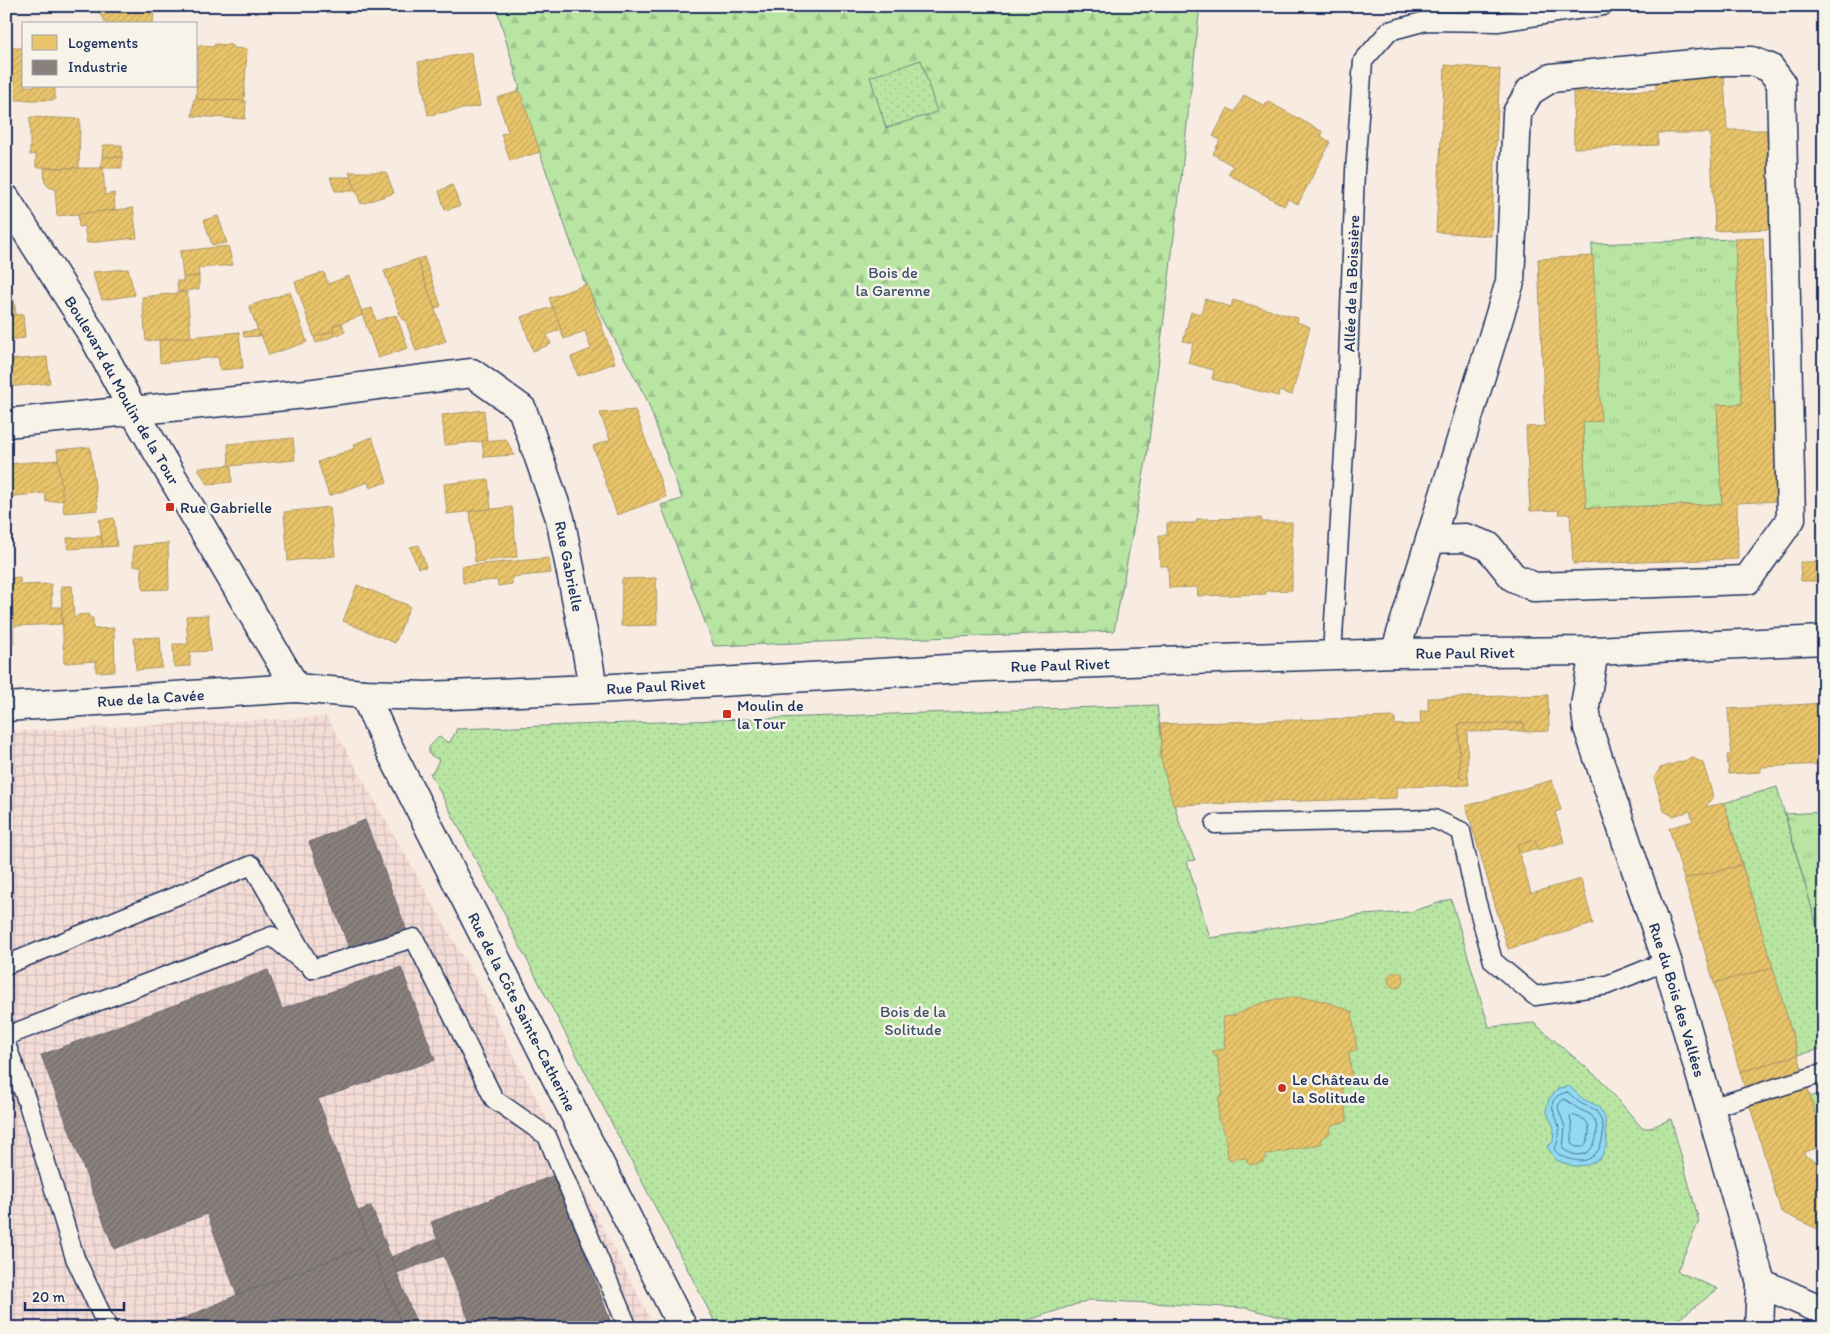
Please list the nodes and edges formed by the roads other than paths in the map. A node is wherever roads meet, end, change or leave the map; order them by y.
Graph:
1 (1603, 6) edge
2 (6, 199) edge
3 (133, 410) junction
4 (6, 423) edge
5 (1431, 539) junction
6 (1824, 640) edge
7 (1594, 651) junction
8 (1395, 653) junction
9 (1332, 655) junction
10 (296, 688) junction
11 (593, 688) junction
12 (364, 694) junction
13 (6, 707) edge
14 (1215, 824) dead end
15 (1667, 961) junction
16 (6, 965) edge
17 (312, 969) junction
18 (6, 1036) edge
19 (6, 1044) edge
20 (1824, 1073) edge
21 (1710, 1108) junction
22 (1760, 1282) junction
23 (1824, 1311) edge
24 (108, 1328) edge
25 (628, 1328) edge
26 (683, 1328) edge
27 (1759, 1328) edge

1 - 9 lane, Allée de la Boissière
2 - 3 street, Boulevard du Moulin de la Tour
3 - 4 street, Rue Gabrielle
3 - 10 street, Boulevard du Moulin de la Tour
3 - 11 street, Rue Gabrielle
5 - 5 street
5 - 8 street
6 - 7 street, Rue Paul Rivet
7 - 8 street, Rue Paul Rivet
7 - 15 street, Rue du Bois des Vallées
8 - 9 street, Rue Paul Rivet
9 - 11 street, Rue Paul Rivet
10 - 12 street, Rue Paul Rivet
10 - 13 street, Rue de la Cavée
11 - 12 street, Rue Paul Rivet
12 - 26 street, Rue de la Côte Sainte-Catherine
14 - 15 lane
15 - 21 street, Rue du Bois des Vallées
16 - 17 lane
17 - 18 lane
17 - 25 lane
19 - 24 lane
20 - 21 lane
21 - 22 street, Rue du Bois des Vallées
22 - 23 street
22 - 27 street, Rue du Bois des Vallées

